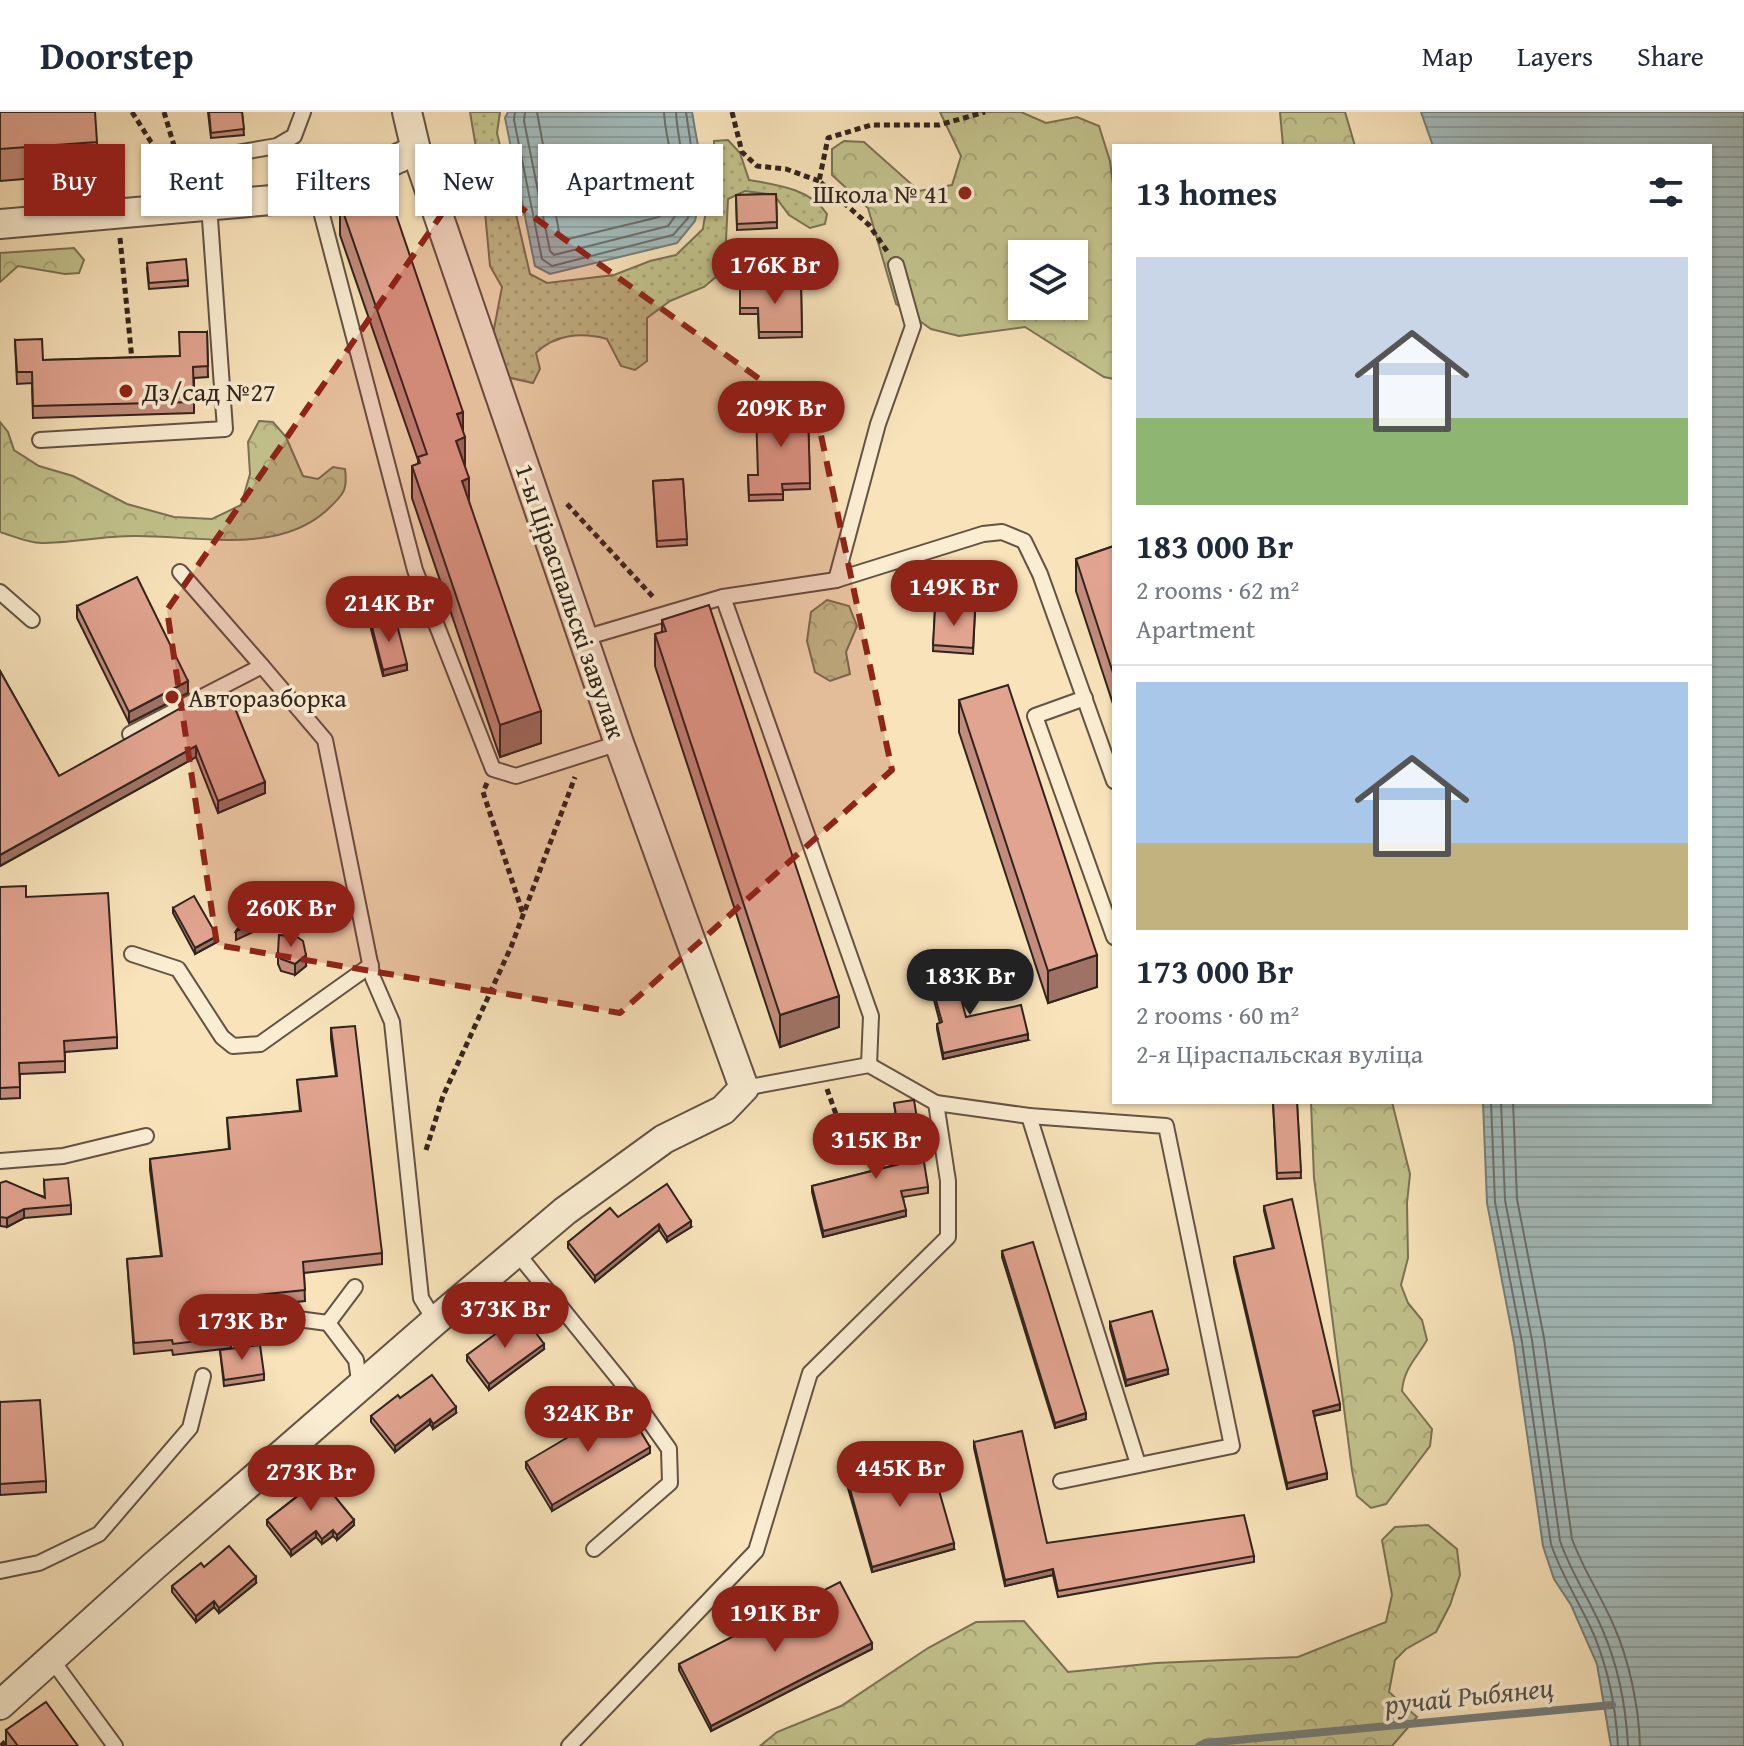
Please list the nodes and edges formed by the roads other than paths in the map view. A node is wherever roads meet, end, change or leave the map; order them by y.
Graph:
1 (303, 112) edge
2 (407, 112) edge
3 (415, 146) edge
4 (252, 150) edge
5 (141, 212) edge
6 (215, 216) edge
7 (322, 216) edge
8 (439, 216) edge
9 (0, 224) edge
10 (896, 265) road end
11 (40, 440) dead end
12 (180, 572) dead end
13 (836, 580) junction
14 (0, 592) edge
15 (723, 597) junction
16 (32, 620) dead end
17 (584, 638) junction
18 (262, 666) junction
19 (1085, 698) junction
20 (130, 734) edge
21 (619, 743) junction
22 (1112, 775) edge
23 (1112, 931) edge
24 (132, 954) dead end
25 (371, 965) junction
26 (869, 1065) junction
27 (744, 1088) junction
28 (936, 1103) junction
29 (1029, 1116) junction
30 (146, 1136) dead end
31 (0, 1161) edge
32 (517, 1253) junction
33 (355, 1287) dead end
34 (290, 1318) dead end
35 (435, 1321) junction
36 (328, 1323) junction
37 (203, 1376) dead end
38 (360, 1387) junction
39 (1138, 1464) junction
40 (1061, 1481) dead end
41 (594, 1549) dead end
42 (0, 1571) edge
43 (52, 1660) junction
44 (0, 1705) edge
45 (115, 1746) edge
46 (569, 1746) edge

1 - 4 lane
2 - 3 street, 1-ы Ціраспальскі завулак
5 - 9 street
6 - 11 lane
7 - 21 lane
8 - 17 street, 1-ы Ціраспальскі завулак
10 - 13 lane
12 - 18 lane
13 - 15 lane
13 - 19 lane
14 - 16 lane
15 - 17 lane
15 - 26 lane
17 - 21 street, 1-ы Ціраспальскі завулак
18 - 20 lane
18 - 25 lane
19 - 22 lane
19 - 23 lane
21 - 27 street, 1-ы Ціраспальскі завулак
24 - 25 lane
25 - 35 lane
26 - 27 lane
26 - 28 lane
27 - 32 street
28 - 29 lane
28 - 46 lane
29 - 39 lane
29 - 39 lane
30 - 31 lane
32 - 35 street
32 - 41 lane
33 - 36 lane
34 - 36 lane
35 - 38 street
36 - 38 lane
37 - 42 lane
38 - 43 street
39 - 40 lane
43 - 44 street
43 - 45 lane

